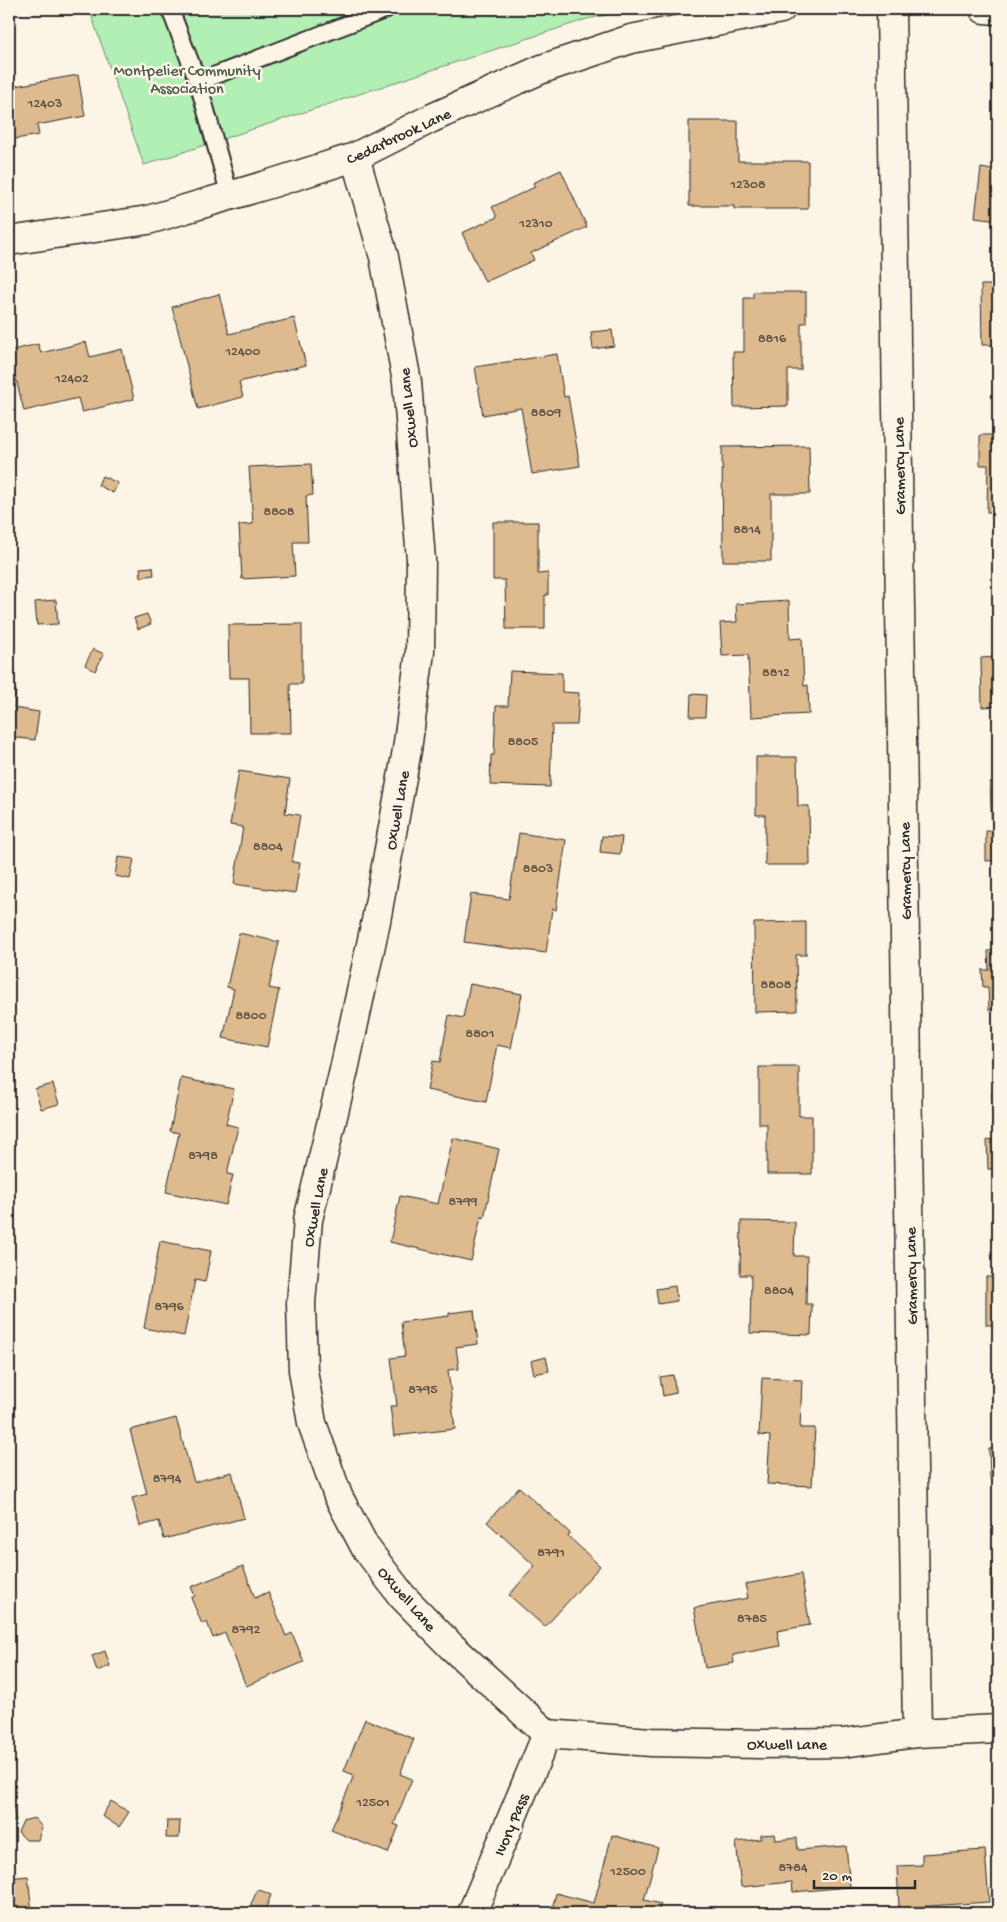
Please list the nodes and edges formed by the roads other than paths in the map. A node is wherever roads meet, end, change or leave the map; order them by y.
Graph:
1 (170, 9) edge
2 (387, 9) edge
3 (781, 9) edge
4 (891, 9) edge
5 (984, 9) edge
6 (998, 10) edge
7 (198, 82) junction
8 (355, 156) junction
9 (230, 196) junction
10 (9, 241) edge
11 (998, 1729) edge
12 (917, 1733) junction
13 (547, 1734) junction
14 (472, 1913) edge

1 - 7 lane
2 - 7 lane
3 - 8 street, Cedarbrook Lane
4 - 12 street, Gramercy Lane
5 - 6 street
7 - 9 lane
8 - 9 street, Cedarbrook Lane
8 - 13 street, Oxwell Lane
9 - 10 street, Cedarbrook Lane
11 - 12 street, Oxwell Lane
12 - 13 street, Oxwell Lane
13 - 14 street, Ivory Pass

